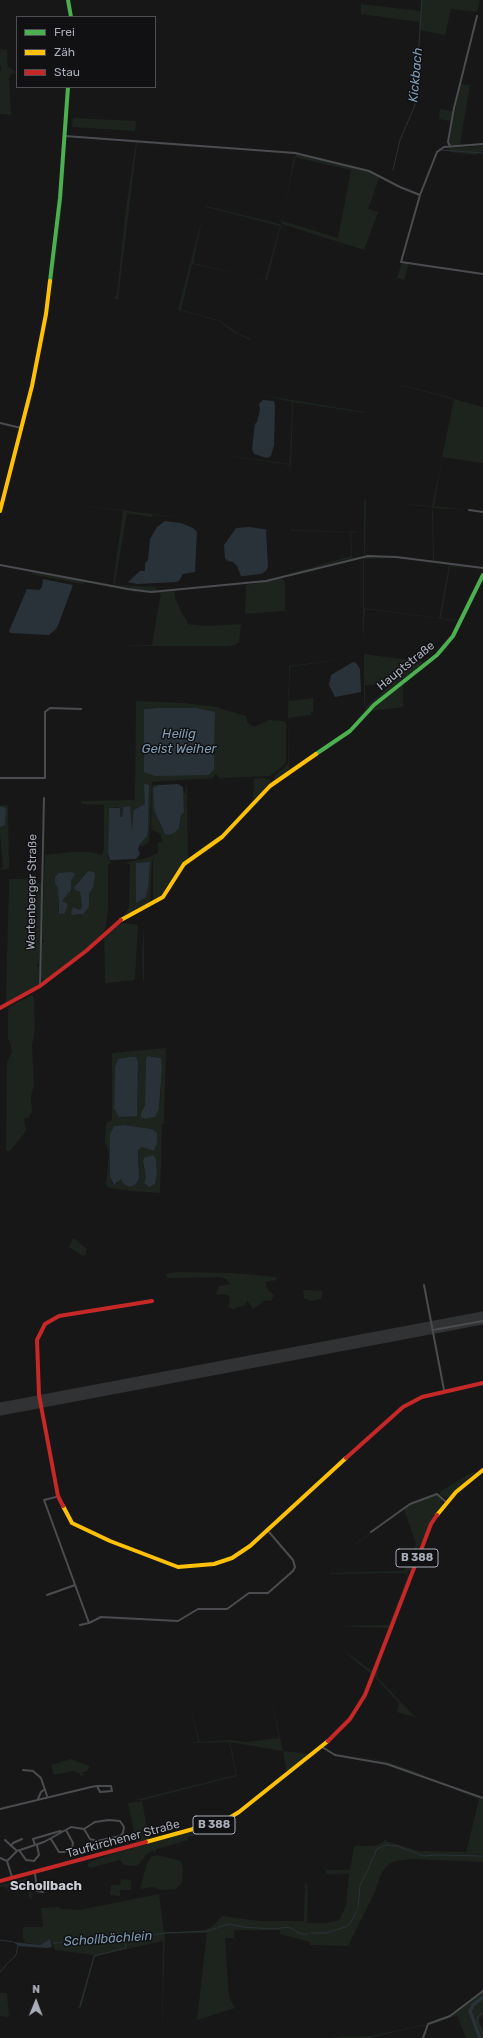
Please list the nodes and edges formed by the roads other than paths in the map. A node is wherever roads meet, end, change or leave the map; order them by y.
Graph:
1 (68, 1) edge
2 (71, 16) edge
3 (477, 16) dead end
4 (68, 88) edge
5 (65, 136) junction
6 (448, 142) junction
7 (483, 144) edge
8 (451, 146) junction
9 (444, 147) junction
10 (420, 195) junction
11 (483, 274) edge
12 (0, 423) edge
13 (21, 428) junction
14 (469, 510) dead end
15 (0, 511) edge
16 (483, 512) edge
17 (0, 565) edge
18 (483, 568) edge
19 (483, 575) edge
20 (81, 709) dead end
21 (0, 778) edge
22 (44, 798) dead end
23 (40, 986) junction
24 (0, 1008) edge
25 (424, 1285) dead end
26 (152, 1301) dead end
27 (483, 1321) edge
28 (433, 1330) junction
29 (483, 1383) edge
30 (444, 1390) junction
31 (483, 1470) edge
32 (56, 1497) dead end
33 (446, 1502) junction
34 (269, 1532) dead end
35 (371, 1532) dead end
36 (75, 1585) junction
37 (47, 1595) dead end
38 (90, 1623) junction
39 (80, 1625) dead end
40 (322, 1747) junction
41 (23, 1770) dead end
42 (97, 1786) junction
43 (45, 1790) junction
44 (47, 1796) junction
45 (483, 1798) edge
46 (38, 1799) junction
47 (0, 1809) edge
48 (84, 1829) junction
49 (66, 1830) junction
50 (62, 1832) junction
51 (22, 1839) dead end
52 (51, 1839) junction
53 (5, 1840) dead end
54 (36, 1845) junction
55 (11, 1846) junction
56 (18, 1851) junction
57 (0, 1858) edge
58 (7, 1861) junction
59 (35, 1873) junction
60 (12, 1878) junction
61 (0, 1882) edge
62 (43, 1892) dead end
63 (483, 1990) edge
64 (423, 2038) edge

1 - 2 main road
3 - 6 street
4 - 5 main road
5 - 10 street
5 - 13 main road
6 - 8 street
6 - 9 street
7 - 8 street
8 - 9 street
9 - 10 street
10 - 11 street
12 - 13 street
13 - 15 main road
14 - 16 street
17 - 18 street
19 - 23 main road, Hauptstraße
20 - 21 street
22 - 23 street, Wartenberger Straße
23 - 24 main road
25 - 28 street
26 - 30 main road
27 - 28 street
28 - 30 street
29 - 30 main road
31 - 33 main road, B 388
32 - 36 street
33 - 35 street
33 - 40 main road, B 388
34 - 38 street
36 - 37 street
36 - 38 street
38 - 39 street
40 - 45 street
40 - 59 main road, Taufkirchener Straße / B 388
41 - 43 street
42 - 42 street
42 - 44 street
43 - 44 street
43 - 46 street
44 - 46 street
46 - 47 street
48 - 48 street
48 - 49 street
49 - 50 street
49 - 52 street
50 - 52 street
50 - 54 street
51 - 55 street
52 - 54 street
53 - 55 street
54 - 56 street
54 - 56 street
55 - 56 street
56 - 58 street
57 - 58 street
58 - 60 street
59 - 60 main road, Taufkirchener Straße / B 388
59 - 62 street
60 - 61 main road, Taufkirchener Straße / B 388
63 - 64 street

